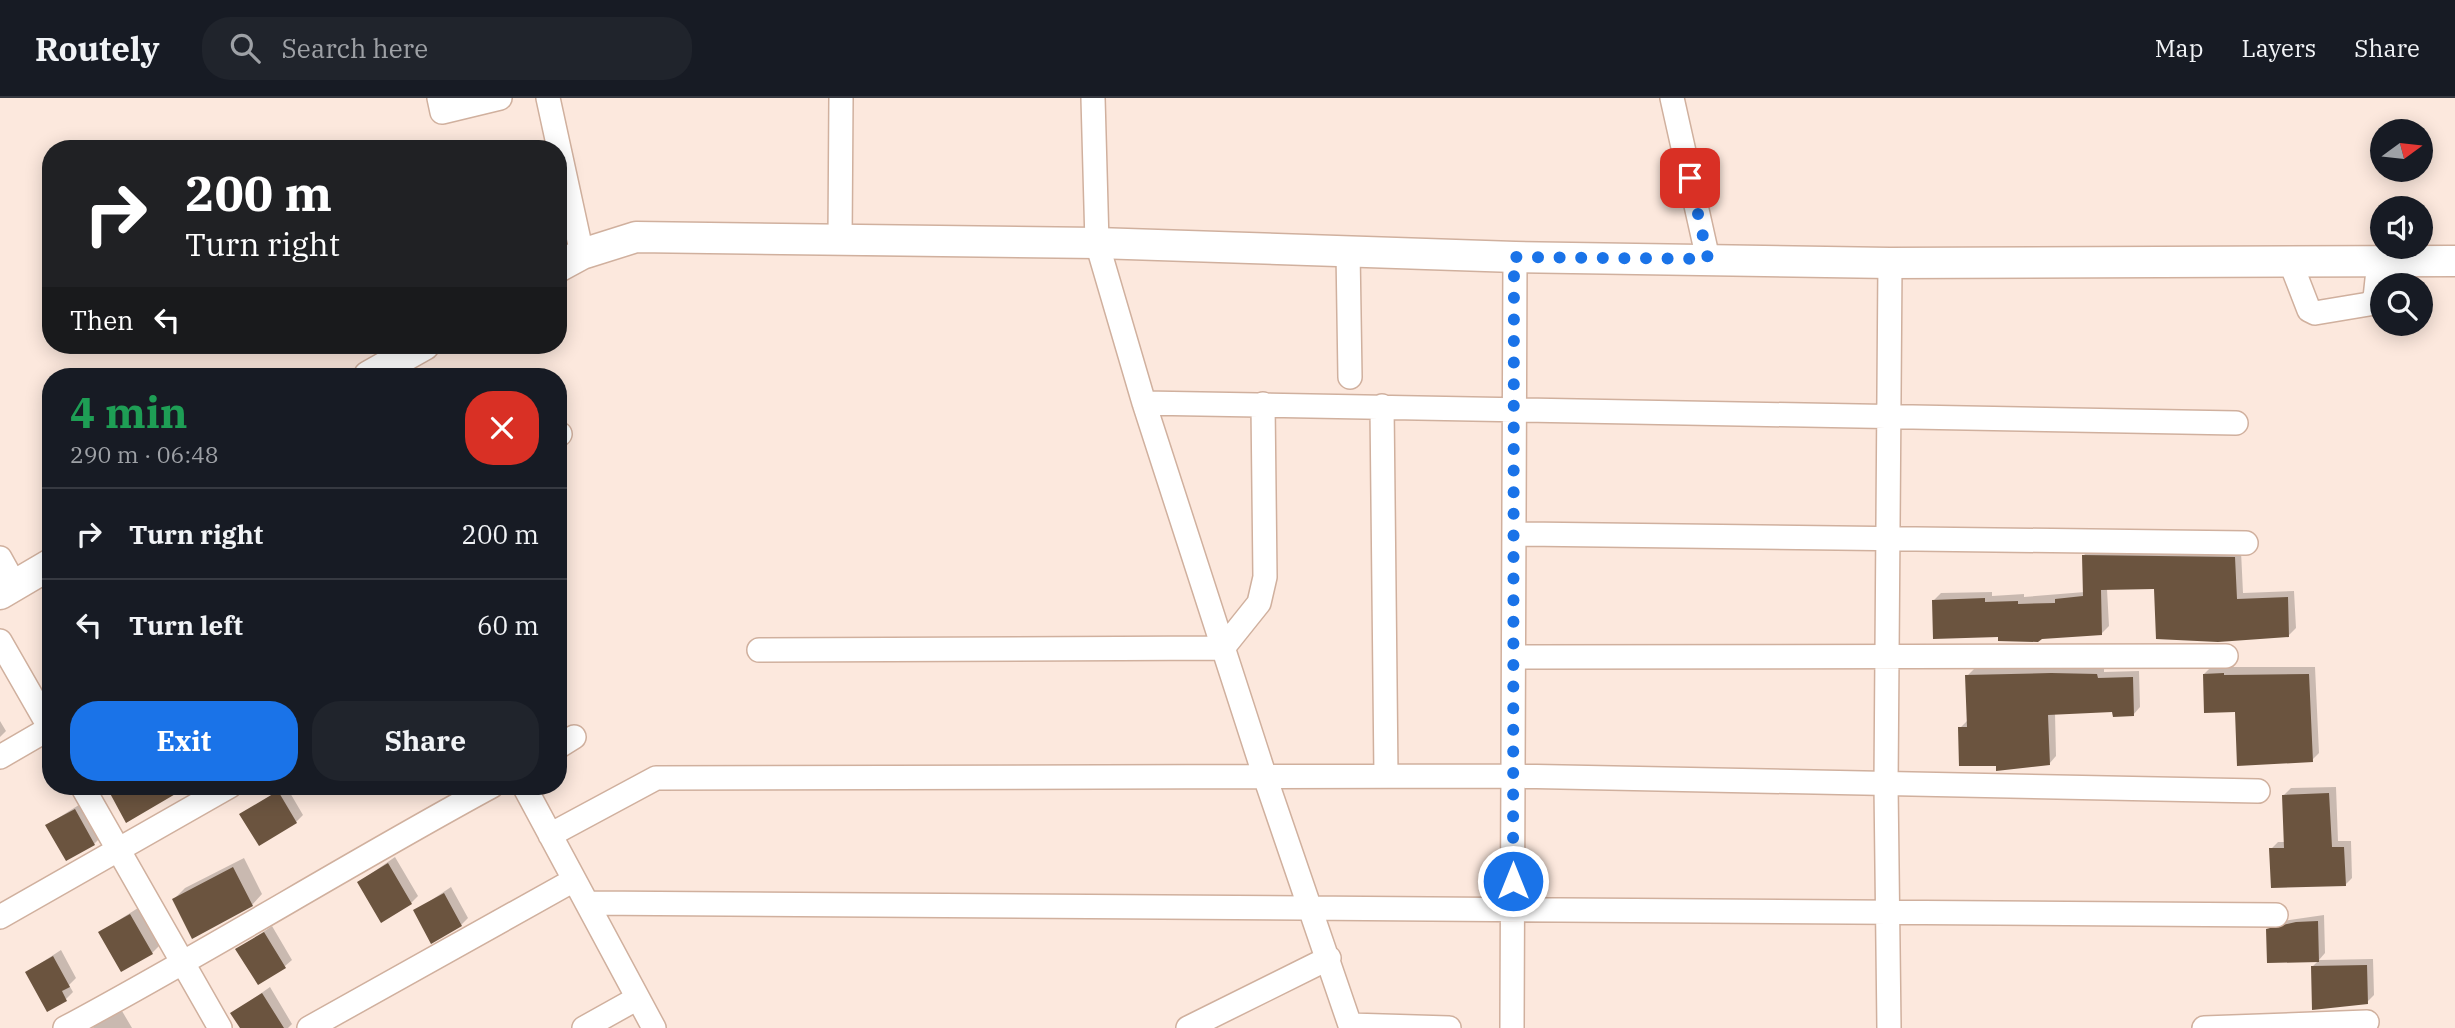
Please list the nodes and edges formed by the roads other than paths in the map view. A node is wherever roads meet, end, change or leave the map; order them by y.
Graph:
1 (439, 98) edge
2 (500, 98) edge
3 (548, 98) edge
4 (841, 98) edge
5 (1093, 98) edge
6 (1672, 98) edge
7 (554, 140) edge
8 (567, 238) edge
9 (840, 240) junction
10 (1097, 243) junction
11 (1349, 251) junction
12 (1514, 257) junction
13 (1708, 259) junction
14 (570, 260) edge
15 (2290, 261) junction
16 (2379, 261) junction
17 (2455, 261) edge
18 (1890, 263) junction
19 (403, 354) edge
20 (382, 368) edge
21 (1350, 377) dead end
22 (1144, 403) junction
23 (1263, 404) junction
24 (1382, 406) junction
25 (1514, 408) junction
26 (1891, 416) junction
27 (2236, 423) dead end
28 (1514, 534) junction
29 (1889, 538) junction
30 (2246, 543) dead end
31 (0, 558) edge
32 (42, 569) edge
33 (7, 589) edge
34 (0, 641) edge
35 (1223, 648) junction
36 (759, 650) dead end
37 (1888, 656) junction
38 (2226, 656) dead end
39 (1514, 657) junction
40 (42, 715) edge
41 (42, 733) edge
42 (0, 757) edge
43 (1264, 774) junction
44 (1386, 775) junction
45 (1514, 776) junction
46 (1886, 785) junction
47 (2258, 791) dead end
48 (87, 795) edge
49 (214, 795) edge
50 (477, 795) edge
51 (529, 795) edge
52 (550, 835) junction
53 (118, 849) junction
54 (574, 880) junction
55 (587, 903) junction
56 (1513, 908) junction
57 (1311, 909) junction
58 (1888, 912) junction
59 (2276, 915) dead end
60 (0, 917) edge
61 (1329, 958) junction
62 (184, 965) junction
63 (636, 999) junction
64 (2367, 1023) dead end
65 (1350, 1026) edge
66 (65, 1028) edge
67 (219, 1028) edge
68 (309, 1028) edge
69 (584, 1028) edge
70 (654, 1028) edge
71 (1188, 1028) edge
72 (1449, 1028) edge
73 (1512, 1028) edge
74 (1889, 1028) edge
75 (2204, 1028) edge

1 - 2 street
3 - 7 street
4 - 9 street
5 - 10 street
6 - 13 street
8 - 14 street
9 - 10 main road
9 - 14 main road
10 - 11 main road
10 - 22 street
11 - 12 main road
11 - 21 street
12 - 13 main road
12 - 25 street
13 - 18 main road
15 - 16 main road
15 - 16 street
15 - 18 main road
16 - 17 main road
18 - 26 street
19 - 20 main road
22 - 23 street
22 - 35 street
23 - 24 street
23 - 35 street
24 - 25 street
24 - 44 street
25 - 26 street
25 - 28 street
26 - 27 street
26 - 29 street
28 - 29 street
28 - 39 street
29 - 30 street
29 - 37 street
31 - 33 street
32 - 33 main road
34 - 40 street
35 - 36 street
35 - 43 street
37 - 38 street
37 - 39 street
37 - 46 street
39 - 45 street
41 - 42 street
43 - 44 street
43 - 52 street
43 - 57 street
44 - 45 street
45 - 46 street
45 - 56 street
46 - 47 street
46 - 58 street
48 - 53 street
49 - 53 street
50 - 62 street
51 - 52 street
52 - 54 street
53 - 60 street
53 - 62 street
54 - 55 street
54 - 68 street
55 - 57 street
55 - 63 street
56 - 57 street
56 - 58 street
56 - 73 street
57 - 61 street
58 - 59 street
58 - 74 street
61 - 65 street
61 - 71 street
62 - 66 street
62 - 67 street
63 - 69 street
63 - 70 street
64 - 75 street
65 - 72 street

